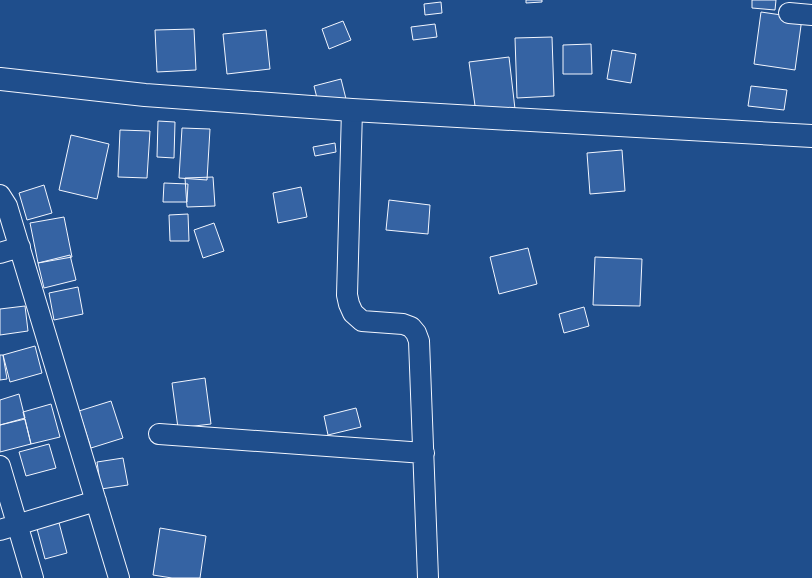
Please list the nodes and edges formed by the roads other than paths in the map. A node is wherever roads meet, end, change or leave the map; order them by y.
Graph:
1 (789, 12) dead end
2 (812, 15) edge
3 (0, 79) edge
4 (352, 110) junction
5 (812, 136) edge
6 (0, 195) edge
7 (20, 247) junction
8 (0, 253) edge
9 (159, 434) dead end
10 (424, 453) junction
11 (0, 466) edge
12 (96, 501) junction
13 (9, 527) edge
14 (33, 578) edge
15 (119, 578) edge
16 (428, 578) edge

1 - 2 street
3 - 4 street
4 - 5 street
4 - 10 street
6 - 7 street
7 - 8 street
7 - 12 street
9 - 10 street
10 - 16 street
11 - 13 street
12 - 13 street
12 - 15 street
13 - 14 street

